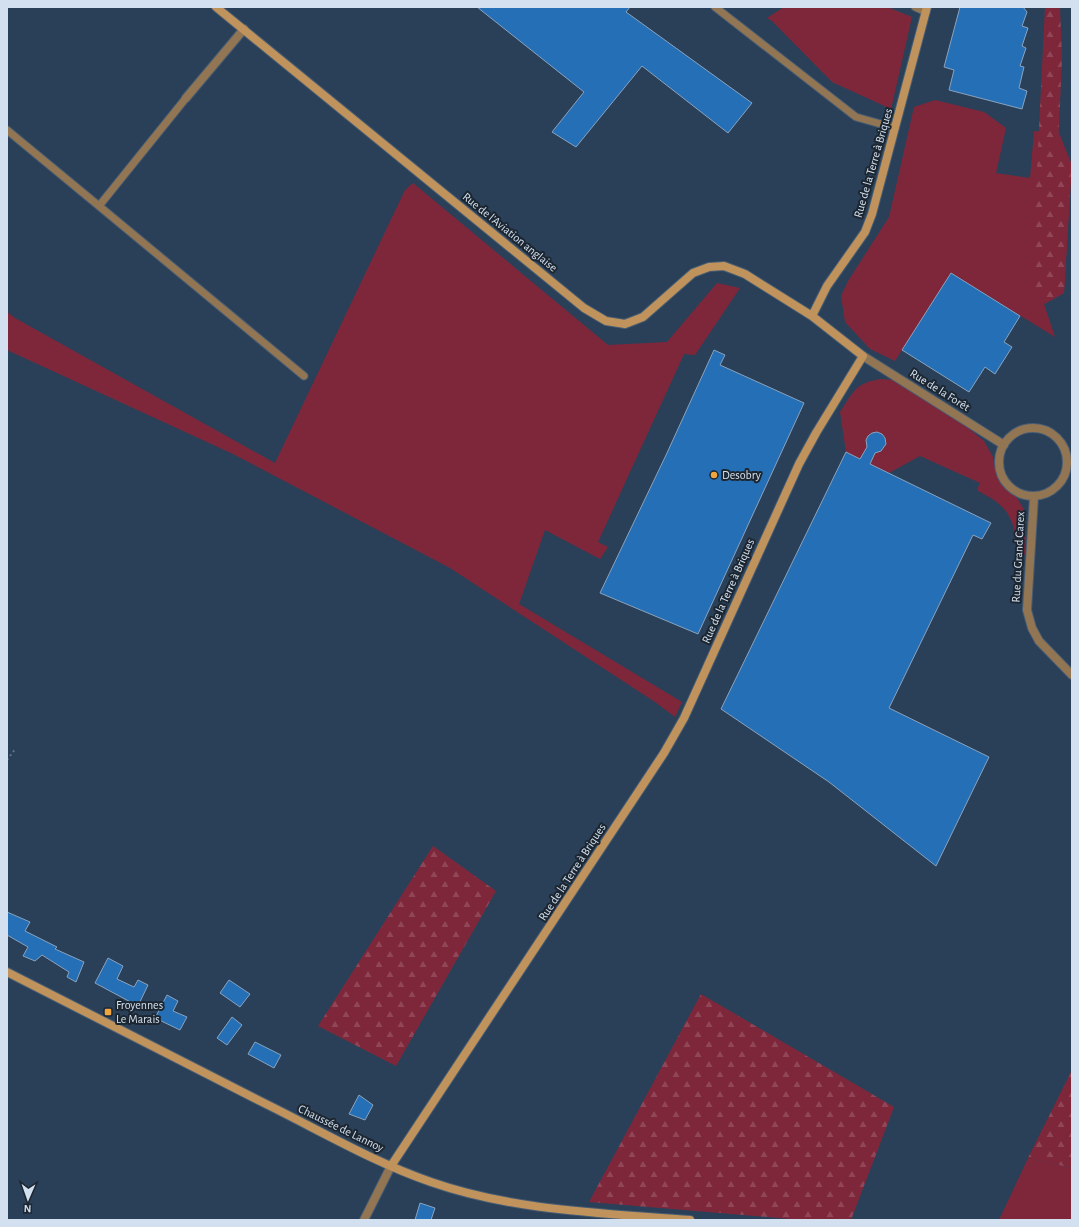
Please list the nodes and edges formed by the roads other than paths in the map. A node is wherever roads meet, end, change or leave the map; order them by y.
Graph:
1 (216, 7) edge
2 (715, 7) edge
3 (915, 7) edge
4 (926, 9) edge
5 (244, 29) junction
6 (186, 98) joint
7 (895, 128) junction
8 (7, 130) edge
9 (99, 206) junction
10 (812, 316) junction
11 (863, 356) junction
12 (304, 376) dead end
13 (1072, 442) edge
14 (1004, 445) junction
15 (1064, 446) junction
16 (1034, 497) junction
17 (1072, 675) edge
18 (7, 972) edge
19 (391, 1166) junction
20 (364, 1220) edge
21 (690, 1220) edge

1 - 5 main road, Rue de l'Aviation anglaise
2 - 7 lane
3 - 4 lane
4 - 7 main road, Rue de la Terre à Briques
5 - 6 street
5 - 10 main road, Rue de l'Aviation anglaise
6 - 9 lane
7 - 10 main road, Rue de la Terre à Briques
8 - 9 lane
9 - 12 lane
10 - 11 main road
11 - 14 street, Rue de la Forêt
11 - 19 main road, Rue de la Terre à Briques
13 - 15 street
14 - 15 street
14 - 16 street
15 - 16 street
16 - 17 street, Rue du Grand Carex
18 - 19 main road, Chaussée de Lannoy
19 - 20 street
19 - 21 main road, Chaussée de Lannoy

